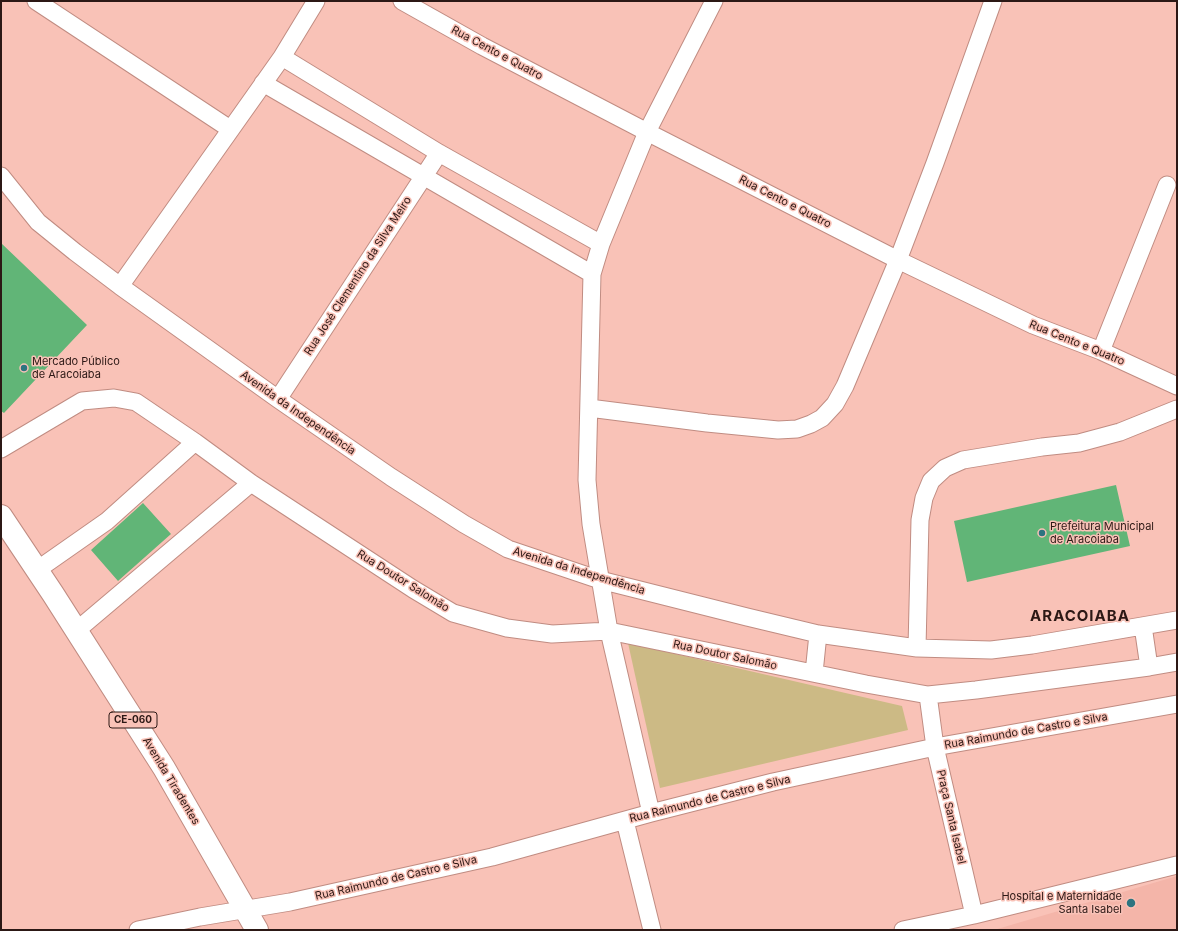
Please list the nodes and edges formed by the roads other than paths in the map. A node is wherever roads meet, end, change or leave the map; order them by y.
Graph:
1 (316, 1) edge
2 (402, 1) edge
3 (714, 1) edge
4 (993, 1) edge
5 (47, 4) edge
6 (282, 57) junction
7 (263, 83) junction
8 (230, 129) junction
9 (647, 132) junction
10 (439, 153) junction
11 (1, 176) edge
12 (424, 176) junction
13 (1167, 185) dead end
14 (601, 244) junction
15 (898, 260) junction
16 (592, 274) junction
17 (120, 286) junction
18 (1101, 351) junction
19 (1177, 386) edge
20 (278, 399) junction
21 (589, 408) junction
22 (1177, 409) edge
23 (195, 442) junction
24 (1, 449) edge
25 (251, 483) junction
26 (1, 516) edge
27 (38, 570) junction
28 (600, 580) junction
29 (1177, 620) edge
30 (1144, 626) junction
31 (76, 631) junction
32 (609, 631) junction
33 (818, 634) junction
34 (917, 648) junction
35 (1177, 662) edge
36 (1149, 667) junction
37 (814, 673) junction
38 (928, 695) junction
39 (1177, 704) edge
40 (934, 747) junction
41 (651, 813) junction
42 (625, 821) junction
43 (1177, 866) edge
44 (246, 910) junction
45 (974, 915) junction
46 (203, 923) edge
47 (138, 930) edge
48 (257, 930) edge
49 (652, 930) edge
50 (903, 930) edge

1 - 6 street
2 - 9 street, Rua Cento e Quatro
3 - 9 street
4 - 15 street
5 - 8 street
6 - 7 street
6 - 10 street
7 - 8 street
7 - 12 street
8 - 17 street
9 - 14 street
9 - 15 street, Rua Cento e Quatro
10 - 12 street, Rua José Clementino da Silva Meiro
10 - 14 street
11 - 17 street, Avenida da Independência
12 - 16 street
12 - 20 street, Rua José Clementino da Silva Meiro
13 - 18 street
14 - 16 street
15 - 18 street, Rua Cento e Quatro
15 - 21 street
16 - 21 street
17 - 20 street, Avenida da Independência
18 - 19 street, Rua Cento e Quatro
20 - 28 street, Avenida da Independência
21 - 28 street
22 - 34 street
23 - 24 street, Rua Doutor Salomão
23 - 25 street, Rua Doutor Salomão
23 - 27 street
25 - 31 street
25 - 32 street, Rua Doutor Salomão
26 - 27 main road, Avenida Tiradentes / CE-060
27 - 31 main road, Avenida Tiradentes / CE-060
28 - 32 street
28 - 33 street, Avenida da Independência
29 - 30 street, Avenida da Independência
30 - 34 street, Avenida da Independência
30 - 36 street
31 - 44 main road, Avenida Tiradentes / CE-060
32 - 37 street, Rua Doutor Salomão
32 - 41 street
33 - 34 street, Avenida da Independência
33 - 37 street
35 - 36 street, Rua Doutor Salomão
36 - 38 street, Rua Doutor Salomão
37 - 38 street, Rua Doutor Salomão
38 - 40 street, Praça Santa Isabel
39 - 40 street, Rua Raimundo de Castro e Silva
40 - 41 street, Rua Raimundo de Castro e Silva
40 - 45 street, Praça Santa Isabel
41 - 42 street, Rua Raimundo de Castro e Silva
42 - 44 street, Rua Raimundo de Castro e Silva
42 - 49 street
43 - 45 street
44 - 46 street, Rua Raimundo de Castro e Silva
44 - 48 main road, Avenida Tiradentes / CE-060
45 - 50 street
46 - 47 street, Rua Raimundo de Castro e Silva

